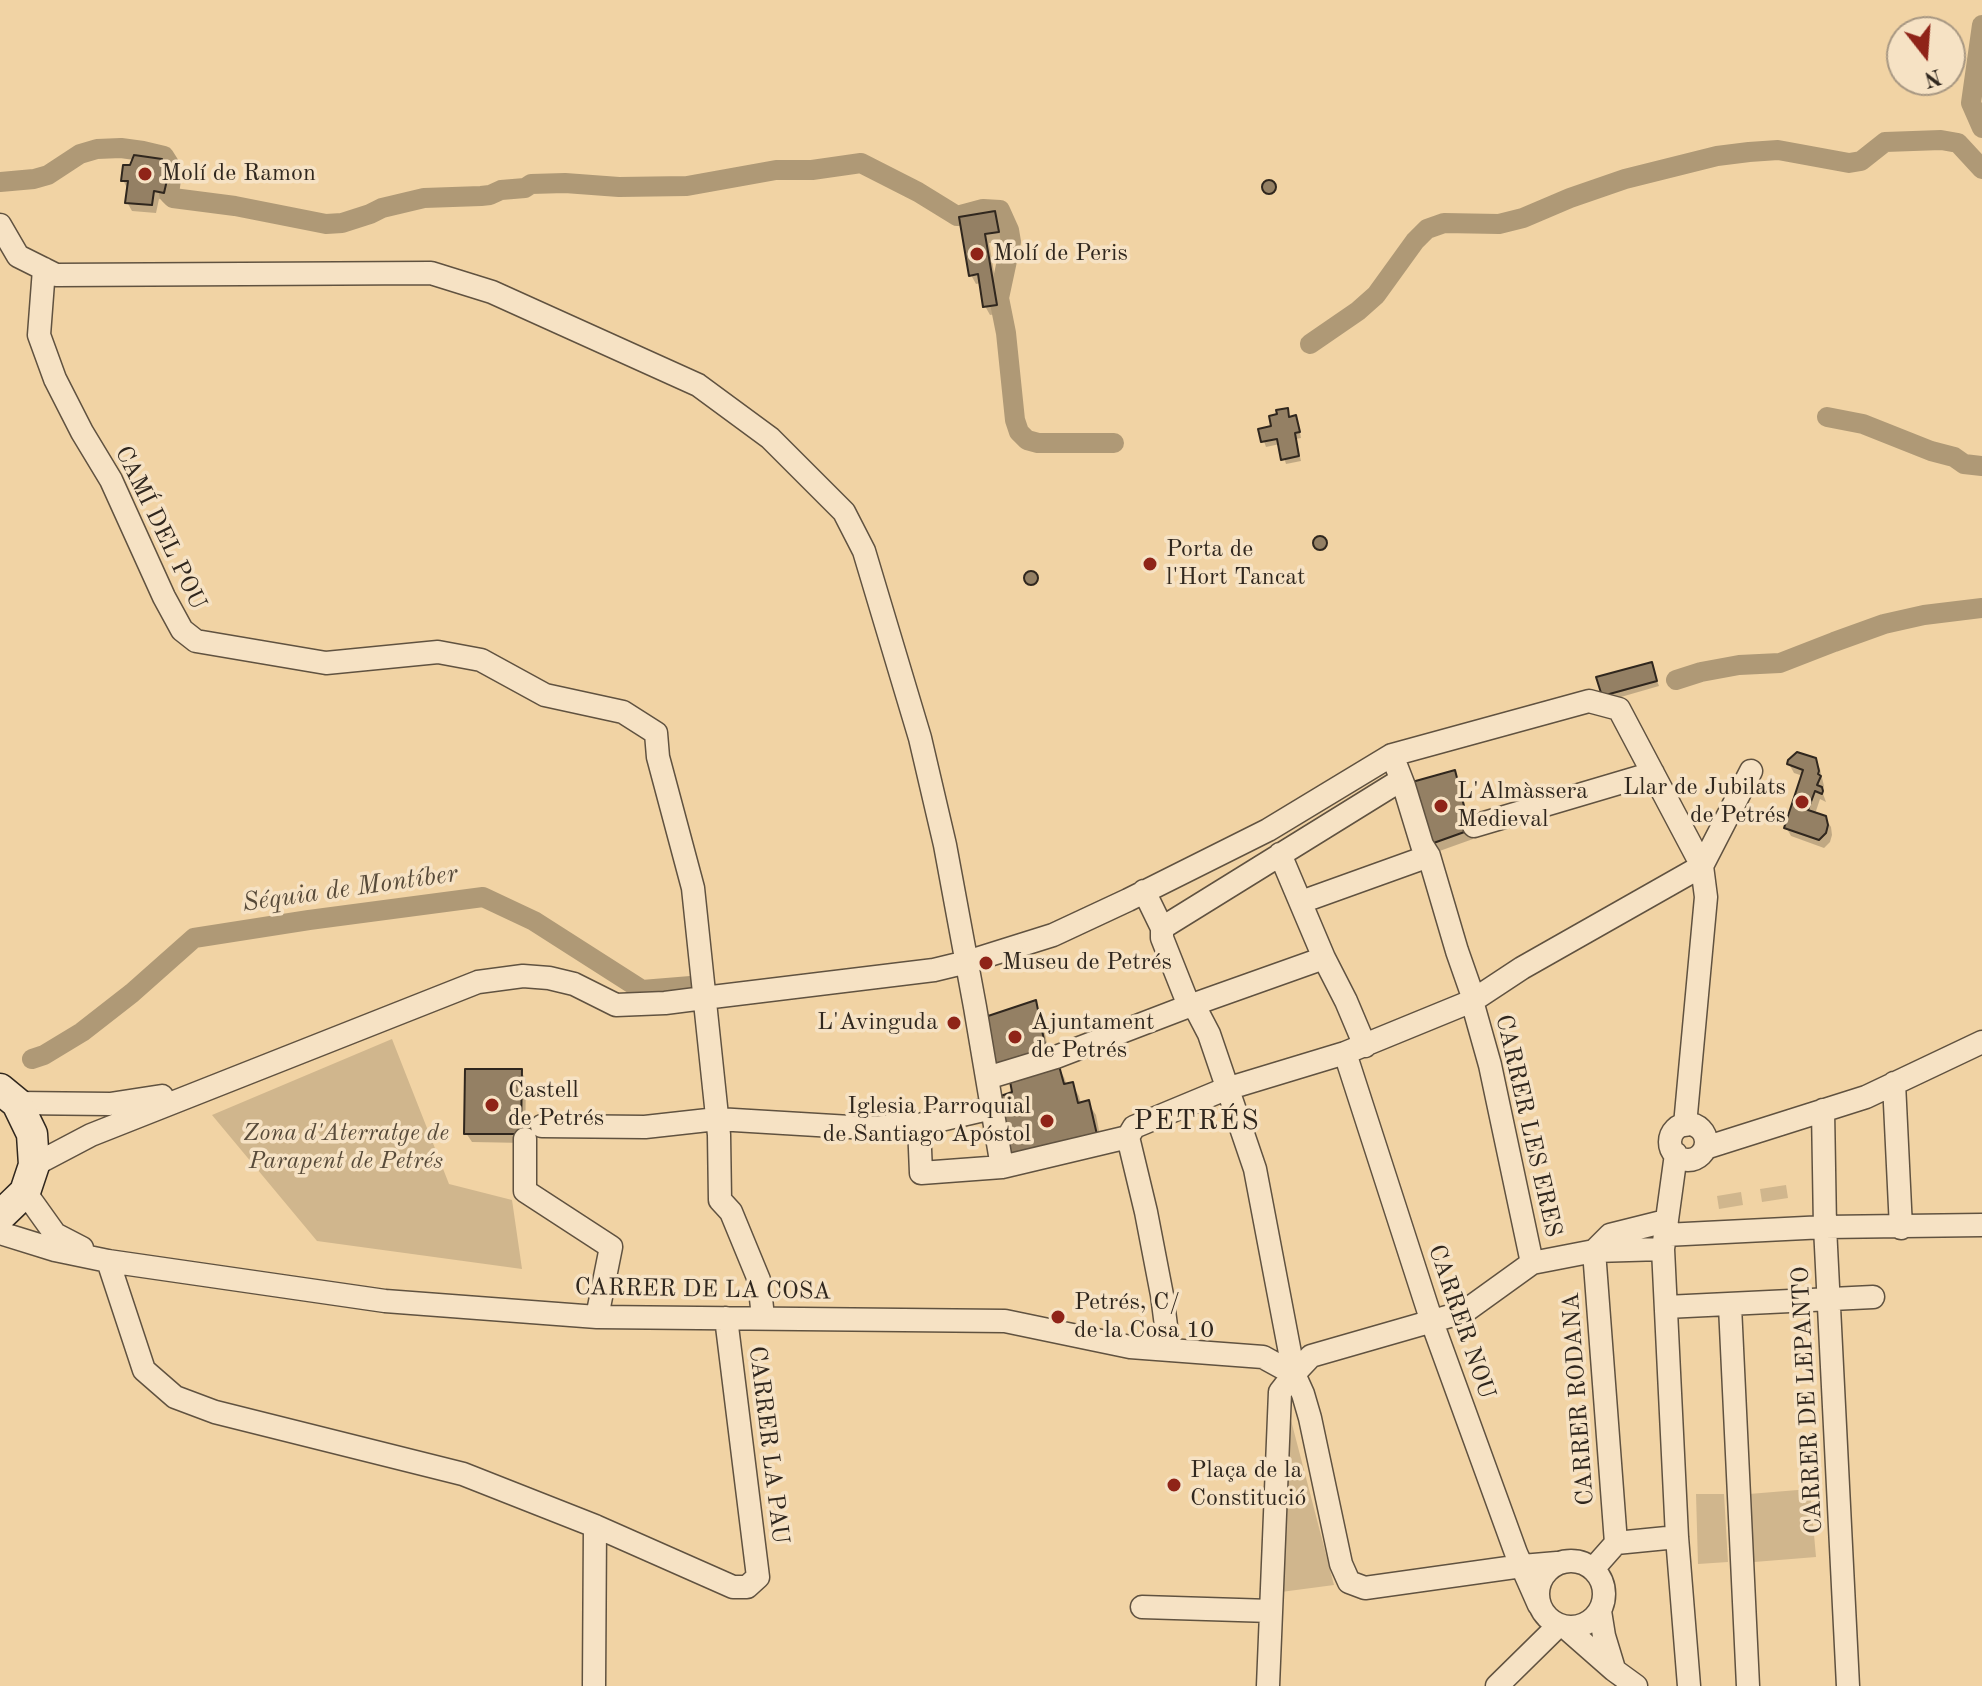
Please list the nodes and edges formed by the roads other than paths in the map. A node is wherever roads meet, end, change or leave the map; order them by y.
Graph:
1 (0, 225) edge
2 (44, 269) junction
3 (1392, 755) junction
4 (1751, 771) dead end
5 (1653, 773) junction
6 (1401, 780) junction
7 (1474, 826) dead end
8 (1280, 854) junction
9 (1429, 856) junction
10 (1702, 866) junction
11 (1144, 891) junction
12 (1301, 902) junction
13 (1162, 928) junction
14 (1324, 958) junction
15 (967, 962) junction
16 (704, 998) junction
17 (1472, 1001) junction
18 (1189, 1006) junction
19 (1982, 1042) edge
20 (1355, 1049) junction
21 (987, 1078) junction
22 (1894, 1083) junction
23 (1229, 1089) junction
24 (203, 1090) junction
25 (9, 1096) edge
26 (992, 1108) junction
27 (1823, 1110) junction
28 (717, 1119) junction
29 (919, 1125) junction
30 (1685, 1125) junction
31 (1128, 1137) junction
32 (1705, 1148) junction
33 (1676, 1154) junction
34 (1002, 1167) junction
35 (30, 1178) junction
36 (0, 1216) edge
37 (1982, 1225) edge
38 (1825, 1227) junction
39 (1901, 1228) junction
40 (0, 1233) edge
41 (1665, 1235) junction
42 (1594, 1251) junction
43 (108, 1261) junction
44 (1532, 1263) junction
45 (1873, 1297) dead end
46 (1829, 1300) junction
47 (1730, 1306) junction
48 (1666, 1307) junction
49 (597, 1317) junction
50 (763, 1317) junction
51 (726, 1318) junction
52 (1432, 1322) junction
53 (1169, 1349) junction
54 (1294, 1374) junction
55 (1315, 1441) junction
56 (1277, 1443) junction
57 (595, 1526) junction
58 (1677, 1537) junction
59 (1616, 1543) junction
60 (1557, 1563) junction
61 (1522, 1566) junction
62 (1593, 1569) junction
63 (1539, 1605) junction
64 (1142, 1607) dead end
65 (1271, 1611) junction
66 (1600, 1611) junction
67 (1562, 1626) junction
68 (1614, 1670) junction
69 (594, 1686) edge
70 (1268, 1686) edge
71 (1497, 1686) edge
72 (1636, 1686) edge
73 (1689, 1686) edge
74 (1748, 1686) edge
75 (1848, 1686) edge

1 - 2 street
2 - 15 street
2 - 16 street, CAMÍ DEL POU
3 - 5 street
3 - 6 street, CARRER LES ERES
3 - 11 street
4 - 10 street
5 - 7 street
5 - 10 street
6 - 8 street
6 - 9 street, CARRER LES ERES
8 - 12 street, CARRER NOU
8 - 13 street
9 - 12 street
9 - 17 street, CARRER LES ERES
10 - 17 street
10 - 30 street
11 - 13 street
11 - 15 street
12 - 14 street, CARRER NOU
13 - 18 street
14 - 18 street
14 - 20 street, CARRER NOU
15 - 16 street
15 - 21 street
16 - 24 street
16 - 28 street, CAMÍ DEL POU
17 - 20 street
17 - 44 street, CARRER LES ERES
18 - 21 street
18 - 23 street
19 - 22 street
20 - 23 street
20 - 52 street, CARRER NOU
21 - 26 street
22 - 27 street
22 - 39 street
23 - 31 street
23 - 54 street
24 - 25 street
24 - 35 street
25 - 35 main road
26 - 29 street
26 - 34 street
27 - 32 street
27 - 38 street, CARRER DE LEPANTO
28 - 29 street
28 - 49 street
28 - 50 street, CAMÍ DEL POU
29 - 34 street
30 - 32 street
30 - 33 street
31 - 34 street
31 - 53 street
32 - 33 street
33 - 41 street
35 - 36 main road
35 - 43 street, CARRER DE LA COSA
37 - 39 street
38 - 39 street
38 - 41 street
38 - 46 street, CARRER DE LEPANTO
40 - 43 street, CARRER DE LA COSA
41 - 42 street
41 - 48 street
42 - 44 street
42 - 59 street, CARRER RODANA
43 - 49 street, CARRER DE LA COSA
43 - 57 street
44 - 52 street
45 - 46 street
46 - 47 street
46 - 75 street, CARRER DE LEPANTO
47 - 48 street
47 - 74 street
48 - 58 street
49 - 51 street, CARRER DE LA COSA
50 - 51 street, CARRER DE LA COSA
50 - 53 street, CARRER DE LA COSA
51 - 57 street, CARRER LA PAU
52 - 54 street
52 - 61 street, CARRER NOU
53 - 54 street, CARRER DE LA COSA
54 - 55 street
54 - 56 street
55 - 56 street
55 - 61 street
56 - 65 street
57 - 69 street
58 - 59 street
58 - 73 street
59 - 62 street
60 - 61 street
60 - 62 street
60 - 63 street
61 - 63 street, CARRER NOU
62 - 66 street
63 - 67 street
64 - 65 street
65 - 70 street
66 - 67 street
66 - 68 street
67 - 68 street
67 - 71 street
68 - 72 street

